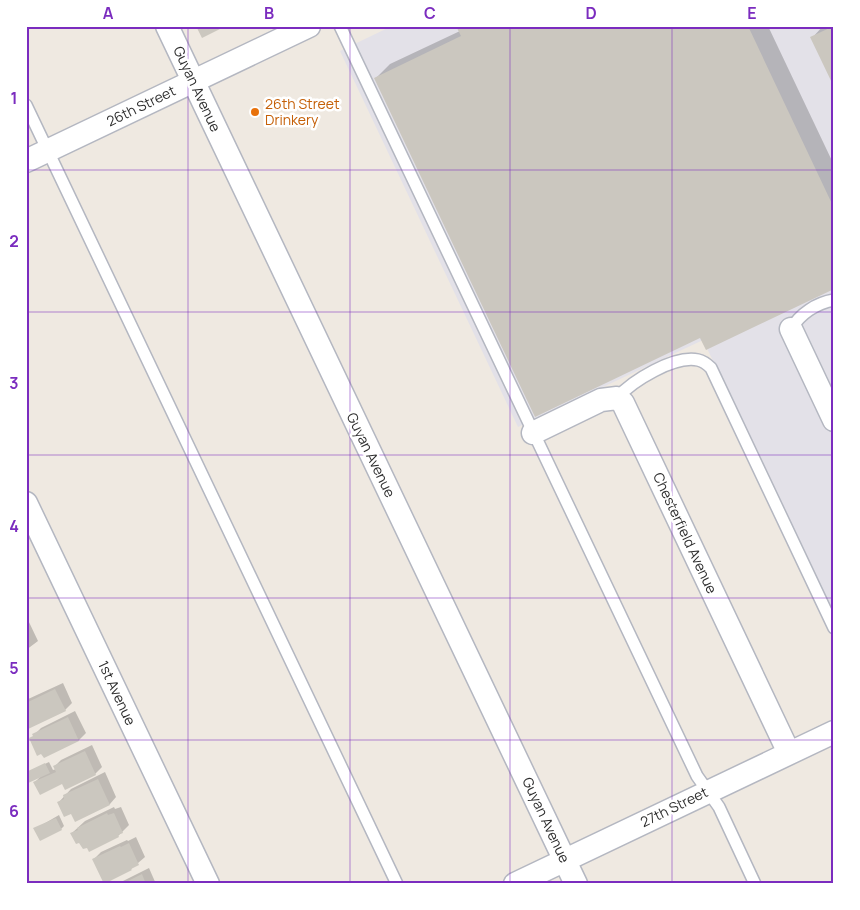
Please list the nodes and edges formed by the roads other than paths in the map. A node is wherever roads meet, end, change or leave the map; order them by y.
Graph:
1 (167, 26) edge
2 (309, 26) edge
3 (340, 26) edge
4 (193, 81) junction
5 (26, 105) edge
6 (48, 151) junction
7 (26, 161) edge
8 (834, 300) edge
9 (791, 329) joint
10 (617, 398) junction
11 (834, 420) edge
12 (533, 433) junction
13 (26, 502) edge
14 (834, 628) edge
15 (834, 732) edge
16 (789, 753) junction
17 (708, 791) junction
18 (565, 860) junction
19 (208, 884) edge
20 (397, 884) edge
21 (515, 884) edge
22 (576, 884) edge
23 (755, 884) edge

1 - 4 street, Guyan Avenue
2 - 4 street, 26th Street
3 - 12 lane
4 - 6 street, 26th Street
4 - 18 street, Guyan Avenue
5 - 6 lane
6 - 7 street, 26th Street
6 - 20 lane
8 - 9 lane
9 - 11 street
10 - 12 street
10 - 14 lane
10 - 16 street, Chesterfield Avenue
12 - 17 lane
13 - 19 street, 1st Avenue
15 - 16 street, 27th Street
16 - 17 street, 27th Street
17 - 18 street, 27th Street
17 - 23 lane
18 - 21 street, 27th Street
18 - 22 street, Guyan Avenue

